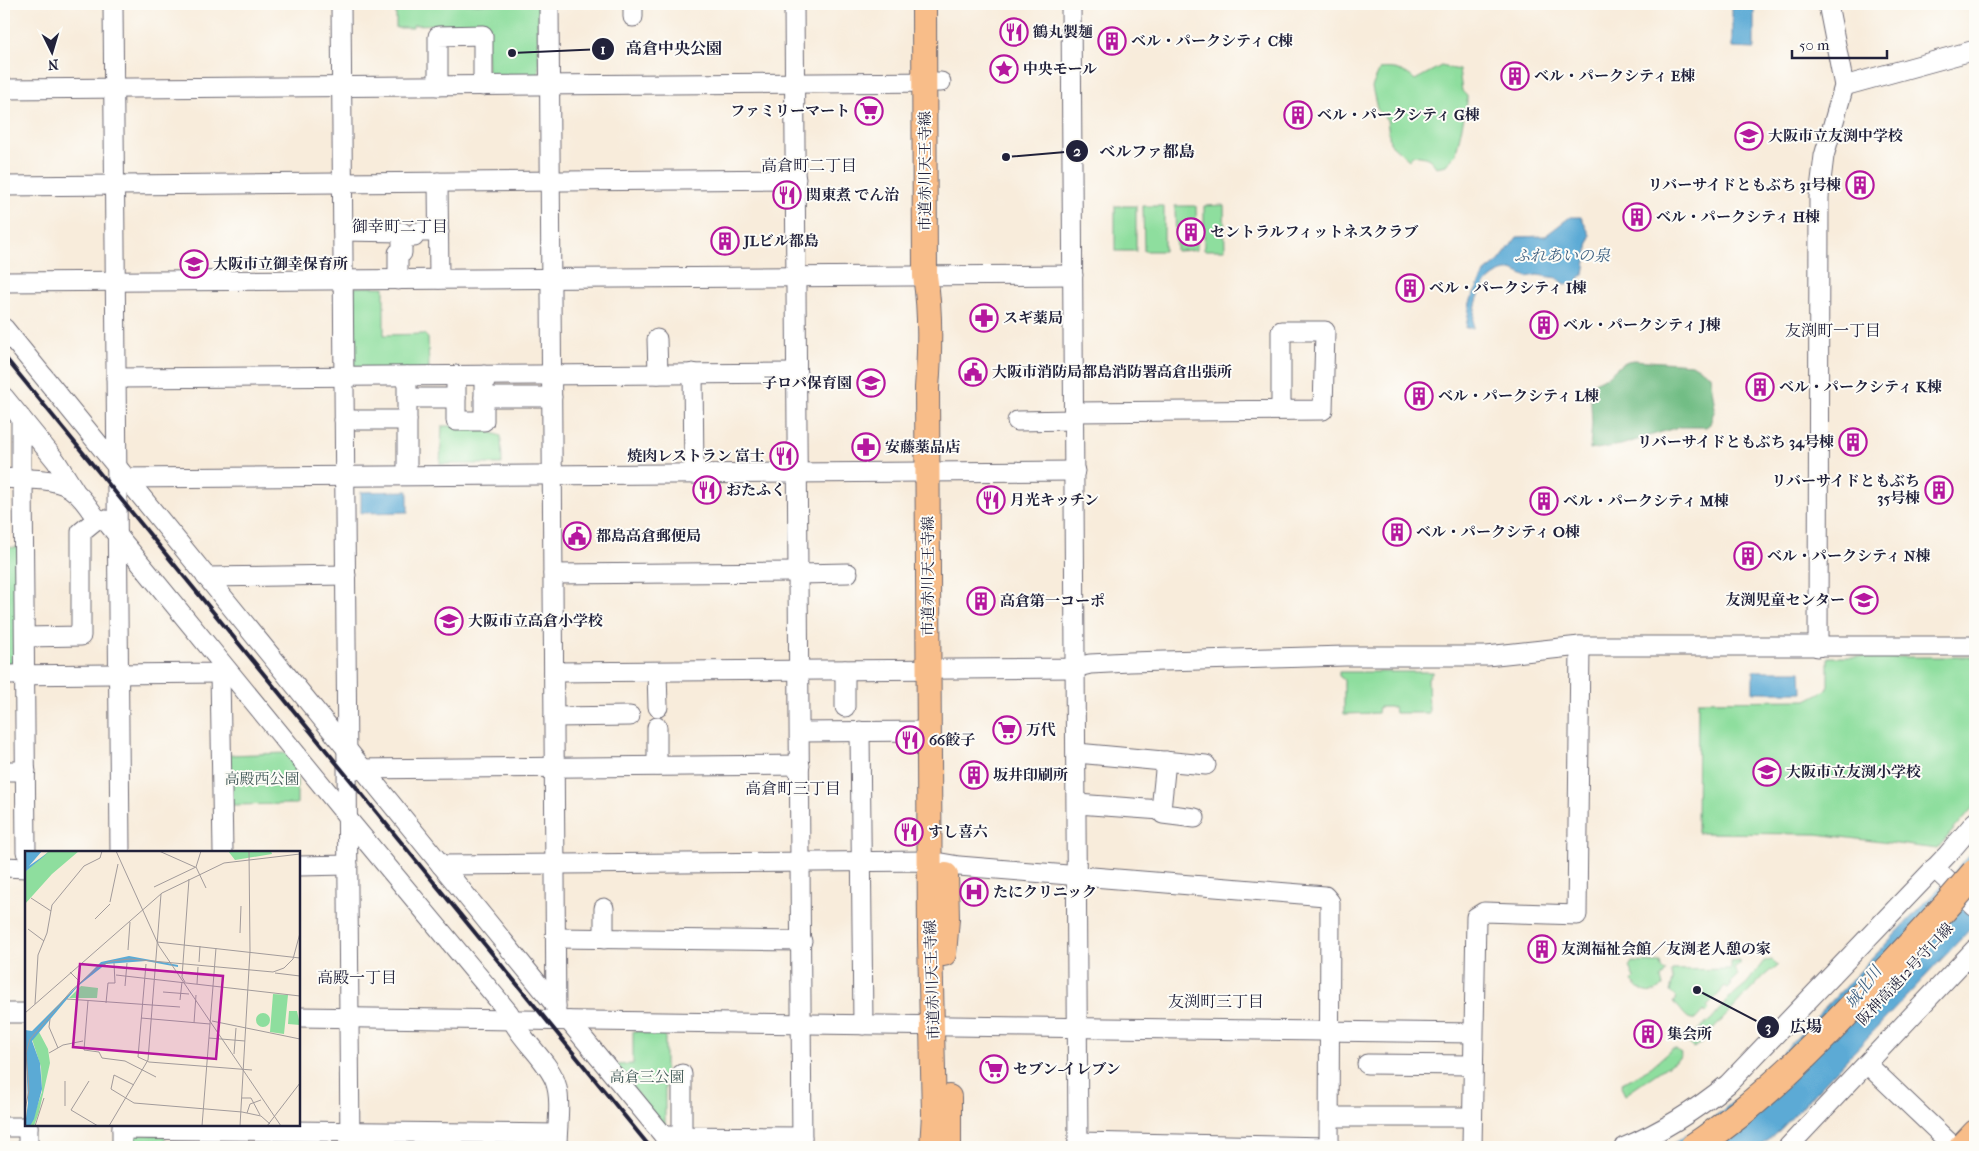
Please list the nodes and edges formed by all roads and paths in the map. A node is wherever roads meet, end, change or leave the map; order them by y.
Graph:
1 (113, 4) edge
2 (341, 4) edge
3 (549, 4) edge
4 (794, 4) edge
5 (924, 4) edge
6 (937, 4) edge
7 (1071, 4) edge
8 (1828, 4) edge
9 (1975, 50) edge
10 (933, 82) junction
11 (795, 83) junction
12 (549, 85) junction
13 (438, 86) junction
14 (483, 86) junction
15 (1844, 86) junction
16 (342, 87) junction
17 (114, 88) junction
18 (4, 89) edge
19 (796, 179) junction
20 (550, 181) junction
21 (438, 182) junction
22 (343, 183) junction
23 (115, 185) junction
24 (4, 186) edge
25 (343, 231) junction
26 (438, 232) junction
27 (402, 237) junction
28 (1073, 274) junction
29 (797, 276) junction
30 (934, 276) junction
31 (551, 278) junction
32 (439, 279) junction
33 (343, 280) junction
34 (398, 280) junction
35 (4, 282) edge
36 (115, 282) junction
37 (4, 328) edge
38 (657, 339) dead end
39 (693, 373) junction
40 (797, 373) junction
41 (552, 374) junction
42 (658, 374) junction
43 (456, 375) junction
44 (484, 375) junction
45 (344, 376) junction
46 (407, 376) junction
47 (116, 378) junction
48 (4, 397) edge
49 (484, 397) junction
50 (552, 397) junction
51 (407, 398) junction
52 (456, 398) junction
53 (1281, 410) junction
54 (1074, 416) junction
55 (21, 418) junction
56 (344, 420) junction
57 (407, 420) junction
58 (1017, 421) dead end
59 (1075, 471) junction
60 (935, 472) junction
61 (798, 473) junction
62 (119, 474) junction
63 (552, 474) junction
64 (694, 474) junction
65 (345, 476) junction
66 (407, 476) junction
67 (16, 479) edge
68 (75, 492) junction
69 (97, 519) junction
70 (117, 536) junction
71 (799, 573) junction
72 (848, 573) dead end
73 (553, 574) junction
74 (346, 575) junction
75 (206, 577) junction
76 (25, 637) junction
77 (1580, 646) junction
78 (1975, 646) edge
79 (1818, 647) junction
80 (1076, 668) junction
81 (800, 670) junction
82 (845, 670) junction
83 (937, 670) junction
84 (223, 672) junction
85 (554, 672) junction
86 (657, 672) junction
87 (4, 675) edge
88 (25, 675) junction
89 (118, 675) junction
90 (658, 707) dead end
91 (845, 707) dead end
92 (554, 716) junction
93 (630, 716) dead end
94 (657, 727) dead end
95 (860, 731) junction
96 (930, 731) junction
97 (800, 732) junction
98 (347, 750) junction
99 (1077, 753) junction
100 (1166, 761) junction
101 (800, 765) junction
102 (1206, 765) dead end
103 (658, 766) junction
104 (555, 767) junction
105 (355, 769) junction
106 (4, 771) edge
107 (26, 771) junction
108 (1077, 804) junction
109 (1161, 810) junction
110 (347, 817) junction
111 (1195, 818) dead end
112 (1975, 822) edge
113 (26, 851) edge
114 (120, 851) edge
115 (223, 851) edge
116 (801, 862) junction
117 (861, 862) junction
118 (938, 863) junction
119 (555, 864) junction
120 (441, 865) junction
121 (300, 866) edge
122 (348, 866) junction
123 (4, 868) edge
124 (25, 868) edge
125 (1939, 872) junction
126 (1975, 873) edge
127 (1078, 876) junction
128 (1975, 897) edge
129 (1975, 907) edge
130 (604, 908) dead end
131 (556, 938) junction
132 (604, 939) junction
133 (802, 941) junction
134 (1975, 949) edge
135 (4, 1013) edge
136 (25, 1013) edge
137 (560, 1016) junction
138 (300, 1017) edge
139 (349, 1017) junction
140 (512, 1020) junction
141 (803, 1024) junction
142 (863, 1025) junction
143 (941, 1026) junction
144 (1079, 1028) junction
145 (1329, 1031) junction
146 (1473, 1033) junction
147 (1367, 1064) dead end
148 (1867, 1064) junction
149 (1473, 1065) junction
150 (682, 1074) dead end
151 (1329, 1117) junction
152 (1472, 1117) junction
153 (28, 1126) edge
154 (4, 1127) edge
155 (1975, 1132) edge
156 (122, 1134) edge
157 (350, 1139) edge
158 (673, 1140) edge
159 (557, 1141) edge
160 (802, 1142) edge
161 (1078, 1145) edge
162 (28, 1147) edge
163 (932, 1147) edge
164 (949, 1147) edge
165 (1329, 1147) edge
166 (1472, 1147) edge
167 (1625, 1147) edge
168 (1694, 1147) edge
169 (1721, 1147) edge
170 (1788, 1147) edge
171 (1954, 1147) edge
172 (1961, 1147) edge

1 - 17 street
2 - 16 street
3 - 12 street
4 - 11 street
5 - 10 main road, 市道赤川天王寺線
6 - 10 main road, 市道赤川天王寺線
7 - 28 street
8 - 15 street
9 - 15 street
10 - 11 street
10 - 30 main road, 市道赤川天王寺線
11 - 12 street
11 - 19 street
12 - 14 street
12 - 20 street
13 - 14 street
13 - 14 street
13 - 16 street
15 - 79 street
16 - 17 street
16 - 22 street
17 - 18 street
17 - 23 street
19 - 20 street
19 - 29 street
20 - 21 street
20 - 31 street
21 - 22 street
21 - 26 street
22 - 23 street
22 - 25 street
23 - 24 street
23 - 36 street
25 - 27 street
25 - 33 street
26 - 27 street
26 - 32 street
27 - 34 street
28 - 30 street
28 - 54 street
29 - 30 street
29 - 31 street
29 - 40 street
30 - 60 main road, 市道赤川天王寺線
31 - 32 street
31 - 41 street
32 - 34 street
33 - 34 street
33 - 36 street
33 - 45 street
35 - 36 street
36 - 47 street
37 - 62 street
38 - 42 street
39 - 40 street
39 - 42 street
39 - 64 street
40 - 61 street
41 - 42 street
41 - 44 street
41 - 50 street
43 - 44 street
43 - 46 street
43 - 52 street
44 - 49 street
45 - 46 street
45 - 47 street
45 - 56 street
46 - 51 street
47 - 62 street
48 - 55 street
49 - 50 street
49 - 52 street
50 - 63 street
51 - 52 street
51 - 57 street
53 - 53 street
53 - 54 street
54 - 58 street
54 - 59 street
55 - 67 street
55 - 68 street
56 - 57 street
56 - 65 street
57 - 66 street
59 - 60 street
59 - 80 street
60 - 61 street
60 - 83 main road, 市道赤川天王寺線
61 - 64 street
61 - 71 street
62 - 65 street
62 - 70 street
62 - 75 street
63 - 64 street
63 - 66 street
63 - 73 street
65 - 66 street
65 - 74 street
67 - 68 street
67 - 76 street
68 - 69 street
69 - 70 street
69 - 76 street
70 - 84 street
70 - 89 street
71 - 72 street
71 - 73 street
71 - 81 street
73 - 85 street
74 - 75 street
74 - 98 street
75 - 98 street
76 - 88 street
77 - 79 street
77 - 80 street
77 - 146 street
78 - 79 street
80 - 83 street
80 - 99 street
81 - 82 street
81 - 86 street
81 - 97 street
82 - 83 street
82 - 91 street
83 - 96 main road, 市道赤川天王寺線
83 - 118 main road, 市道赤川天王寺線
84 - 89 street
84 - 110 street
84 - 115 street
85 - 86 street
85 - 92 street
86 - 90 street
87 - 88 street
88 - 89 street
88 - 107 street
89 - 114 street
92 - 93 street
92 - 104 street
94 - 103 street
95 - 96 street
95 - 97 street
95 - 117 street
96 - 118 main road, 市道赤川天王寺線
97 - 101 street
98 - 105 street
99 - 100 street
99 - 108 street
100 - 102 street
100 - 109 street
101 - 103 street
101 - 116 street
103 - 104 street
104 - 105 street
104 - 119 street
105 - 110 street
105 - 120 street
106 - 107 street
107 - 113 street
108 - 109 street
108 - 127 street
109 - 111 street
110 - 122 street
110 - 140 street
112 - 125 street
116 - 117 street
116 - 119 street
116 - 133 street
117 - 118 street
117 - 142 street
118 - 127 street
118 - 143 main road, 市道赤川天王寺線
119 - 120 street
119 - 131 street
120 - 137 street
121 - 122 street
122 - 139 street
123 - 124 street
125 - 129 street
125 - 167 street
126 - 168 highway, 阪神高速12号守口線, bridge
127 - 144 street
127 - 145 street
128 - 169 highway, 阪神高速12号守口線
130 - 132 street
131 - 132 street
131 - 137 street
132 - 133 street
133 - 141 street
134 - 148 street
135 - 136 street
137 - 140 street
137 - 141 street
137 - 158 street
138 - 139 street
139 - 140 street
139 - 157 street
140 - 159 street
141 - 142 street
141 - 160 street
142 - 143 street
143 - 144 street
143 - 163 main road, 市道赤川天王寺線
143 - 164 main road, 市道赤川天王寺線
144 - 145 street
144 - 161 street
145 - 146 street
145 - 151 street
146 - 149 street
147 - 149 street
148 - 170 street
148 - 171 street
149 - 152 street
150 - 158 street
151 - 152 street
151 - 165 street
152 - 166 street
153 - 154 street
153 - 162 street
155 - 172 main road
156 - 157 street
157 - 159 street
158 - 160 street
161 - 165 street

